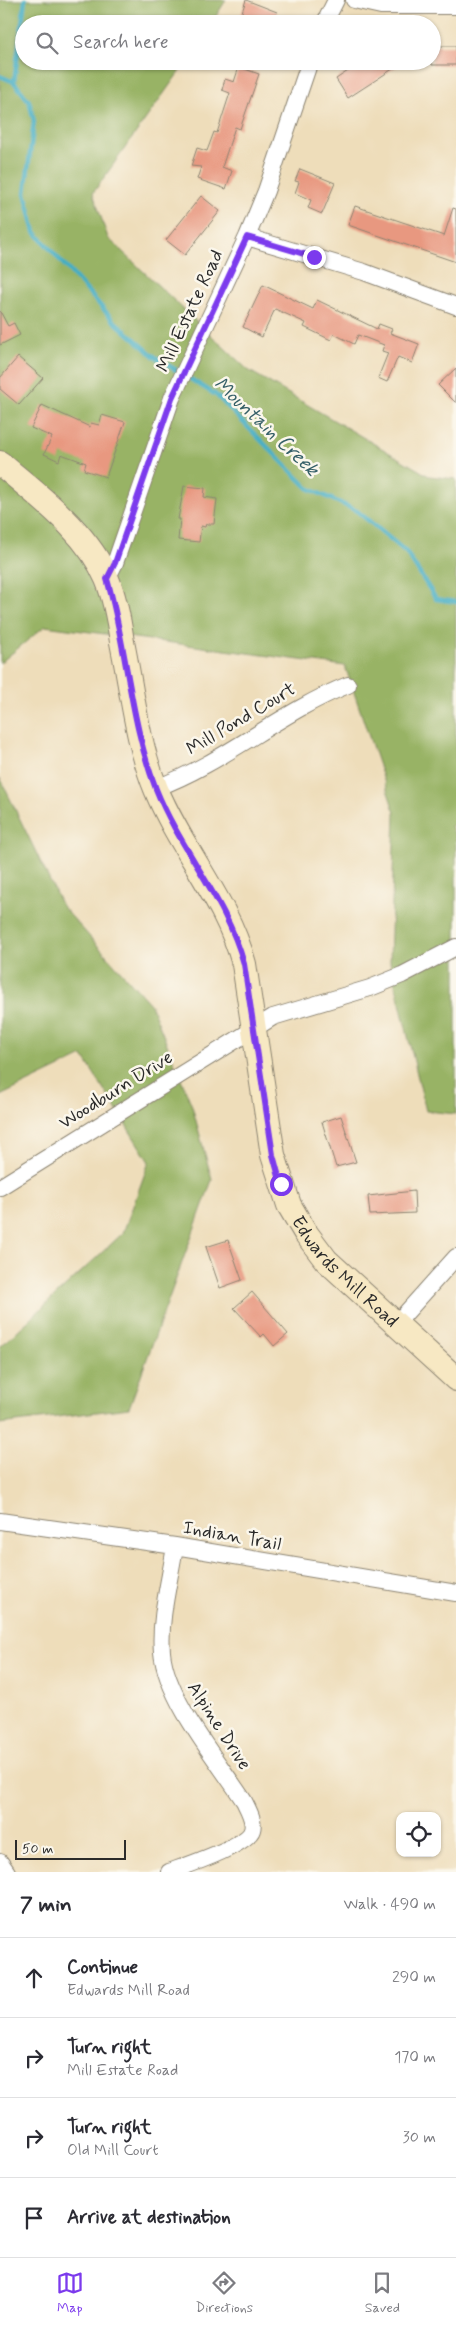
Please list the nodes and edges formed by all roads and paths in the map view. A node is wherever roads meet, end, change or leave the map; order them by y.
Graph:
1 (336, 0) edge
2 (354, 0) edge
3 (456, 6) edge
4 (328, 15) edge
5 (307, 70) edge
6 (247, 237) junction
7 (456, 306) edge
8 (0, 463) edge
9 (107, 579) junction
10 (348, 685) dead end
11 (156, 788) junction
12 (456, 947) edge
13 (254, 1028) junction
14 (0, 1187) edge
15 (456, 1257) edge
16 (396, 1324) junction
17 (456, 1379) edge
18 (0, 1521) edge
19 (175, 1546) junction
20 (456, 1593) edge
21 (0, 1862) edge
22 (7, 1872) edge
23 (169, 1872) edge

1 - 4 street
2 - 3 street
5 - 6 street, Mill Estate Road
6 - 7 street
6 - 9 street, Mill Estate Road
8 - 9 street, Edwards Mill Road
9 - 11 street, Edwards Mill Road
10 - 11 street, Mill Pond Court
11 - 13 street, Edwards Mill Road
12 - 13 street, Woodburn Drive
13 - 14 street, Woodburn Drive
13 - 16 street, Edwards Mill Road
15 - 16 street
16 - 17 street, Edwards Mill Road
18 - 19 street, Indian Trail
19 - 20 street, Indian Trail
19 - 23 street, Alpine Drive
21 - 22 street

